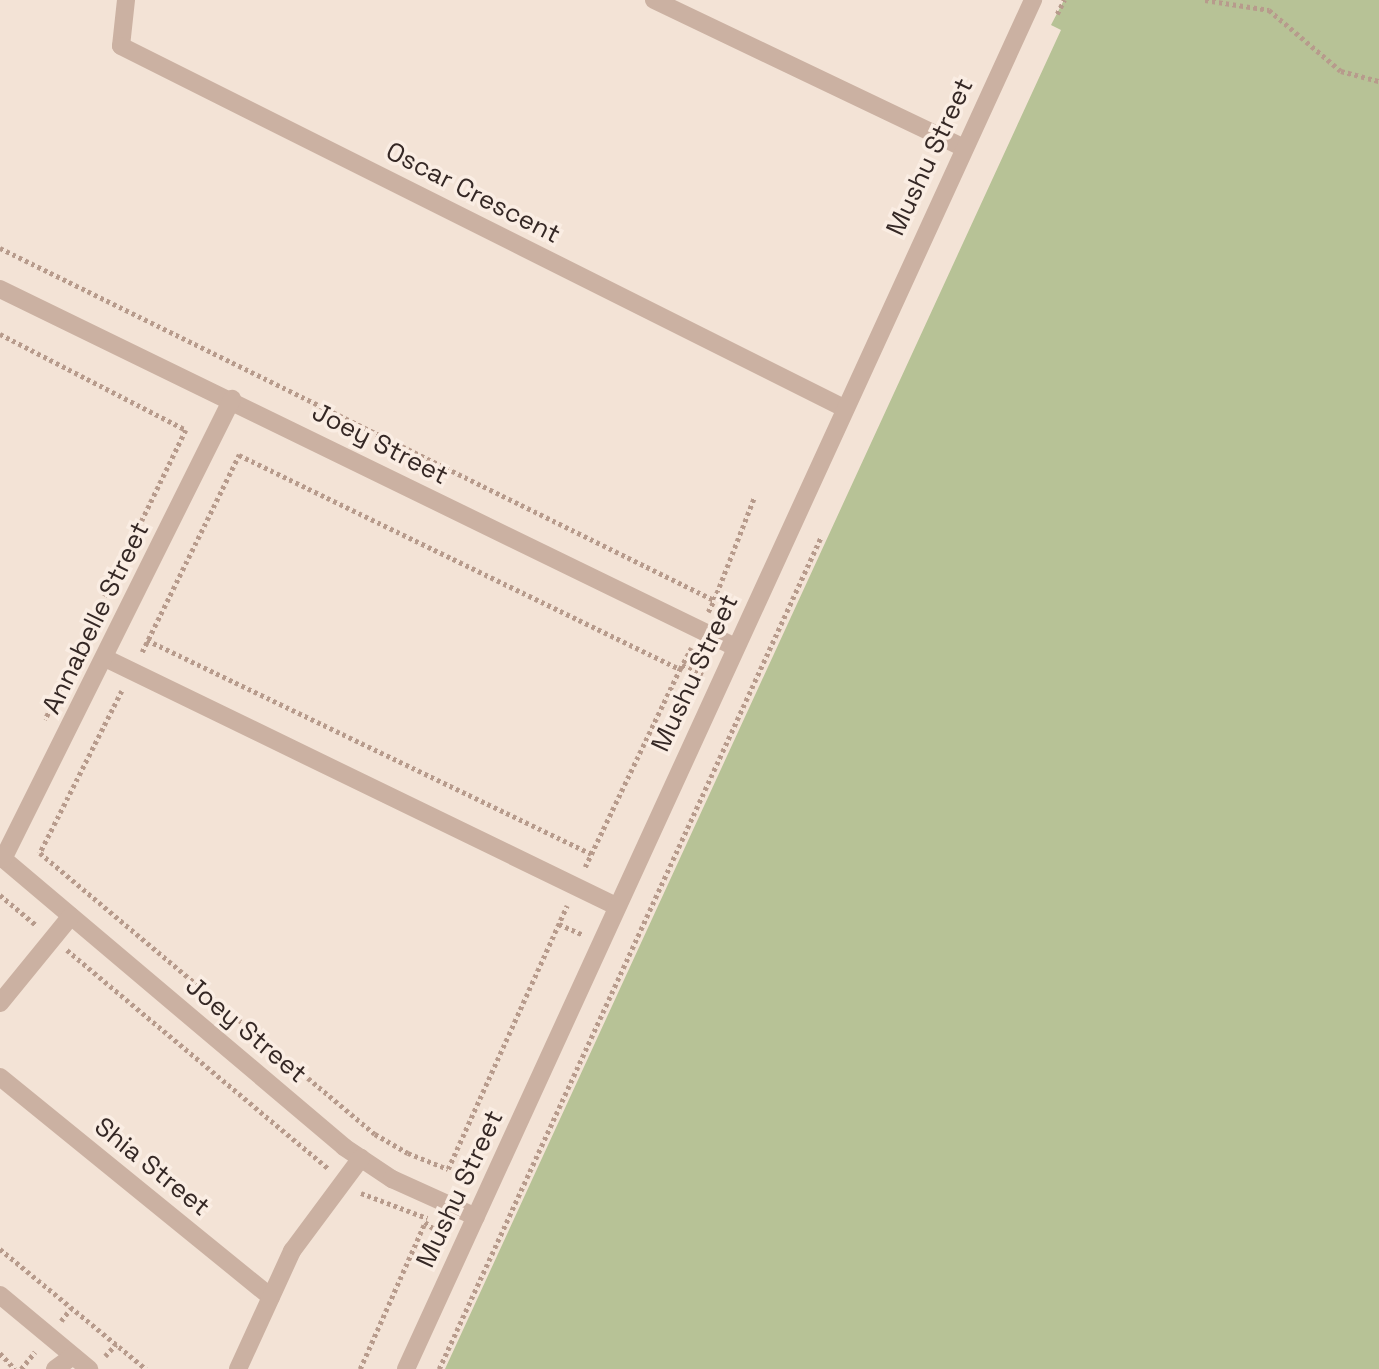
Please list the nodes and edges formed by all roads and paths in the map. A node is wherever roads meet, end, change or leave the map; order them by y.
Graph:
1 (126, 0) edge
2 (654, 0) edge
3 (1033, 0) edge
4 (1064, 0) edge
5 (1205, 0) edge
6 (1057, 14) dead end
7 (1379, 81) edge
8 (962, 147) junction
9 (0, 248) edge
10 (0, 289) edge
11 (0, 334) edge
12 (232, 399) junction
13 (844, 408) junction
14 (754, 498) dead end
15 (821, 537) dead end
16 (147, 640) dead end
17 (735, 648) junction
18 (107, 659) junction
19 (42, 726) dead end
20 (591, 854) dead end
21 (2, 858) edge
22 (616, 906) junction
23 (71, 916) junction
24 (0, 1003) edge
25 (0, 1077) edge
26 (361, 1158) junction
27 (476, 1217) junction
28 (425, 1222) dead end
29 (0, 1249) edge
30 (0, 1295) edge
31 (271, 1297) junction
32 (0, 1353) edge
33 (73, 1356) junction
34 (15, 1369) edge
35 (55, 1369) edge
36 (89, 1369) edge
37 (146, 1369) edge
38 (237, 1369) edge
39 (360, 1369) edge
40 (406, 1369) edge
41 (439, 1369) edge

1 - 13 street, Oscar Crescent
2 - 8 street
3 - 8 street, Mushu Street
4 - 6 path
5 - 7 path
8 - 13 street, Mushu Street
9 - 14 path
10 - 12 street, Joey Street
11 - 19 path
12 - 17 street, Joey Street
12 - 18 street, Annabelle Street
13 - 17 street, Mushu Street
15 - 41 path
16 - 20 path
17 - 22 street, Mushu Street
18 - 21 street, Annabelle Street
18 - 22 street
21 - 23 street, Joey Street
22 - 27 street, Mushu Street
23 - 24 street
23 - 26 street, Joey Street
25 - 31 street, Shia Street
26 - 27 street, Joey Street
26 - 31 street
27 - 40 street, Mushu Street
28 - 39 path
29 - 37 path
30 - 33 street
31 - 38 street
32 - 34 path
33 - 35 street
33 - 36 street

